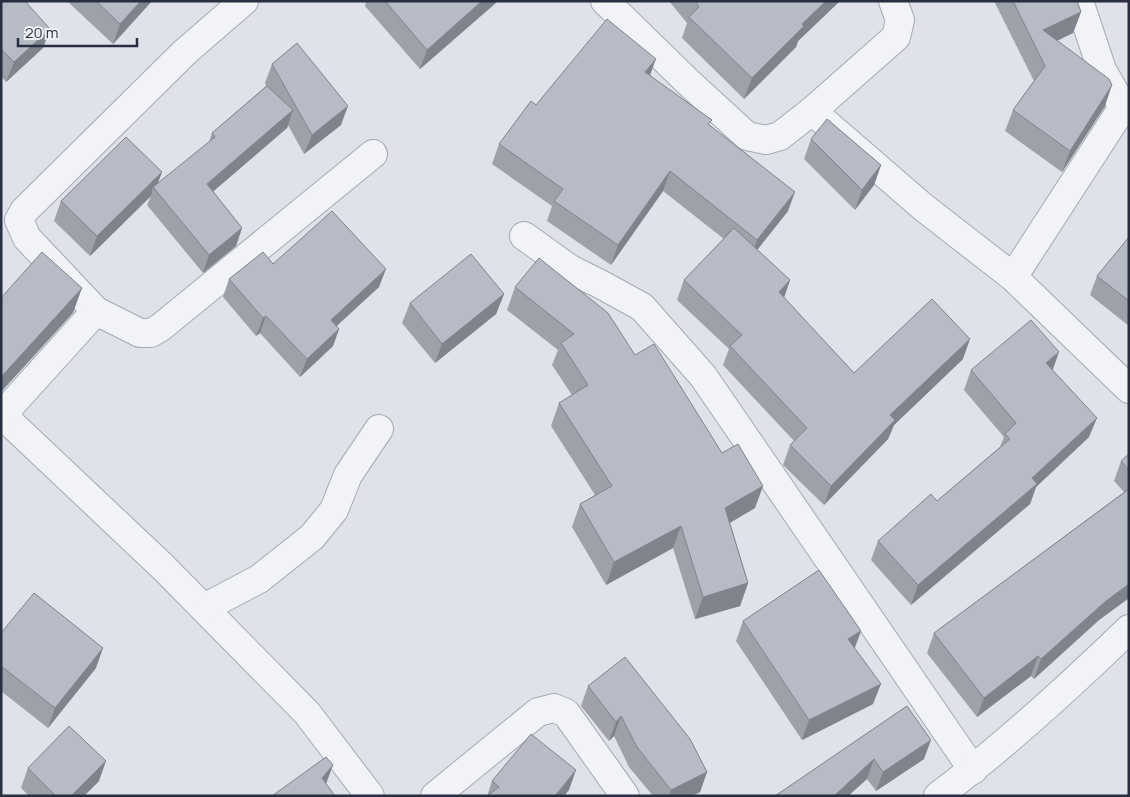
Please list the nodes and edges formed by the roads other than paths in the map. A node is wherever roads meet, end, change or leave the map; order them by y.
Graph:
1 (244, 1) edge
2 (605, 1) edge
3 (893, 1) edge
4 (1079, 1) edge
5 (1126, 104) edge
6 (812, 111) junction
7 (373, 154) dead end
8 (524, 236) dead end
9 (1013, 277) junction
10 (96, 311) junction
11 (1129, 389) edge
12 (2, 416) edge
13 (379, 429) dead end
14 (204, 608) junction
15 (1129, 629) edge
16 (973, 770) junction
17 (370, 796) edge
18 (435, 796) edge
19 (625, 796) edge
20 (938, 796) edge

1 - 10 street
2 - 6 street
3 - 6 street
4 - 5 street
5 - 9 street
6 - 9 street
7 - 10 street
8 - 16 street
9 - 11 street
10 - 12 street
12 - 14 street
13 - 14 street
14 - 17 street
15 - 16 street
16 - 20 street
18 - 19 street

